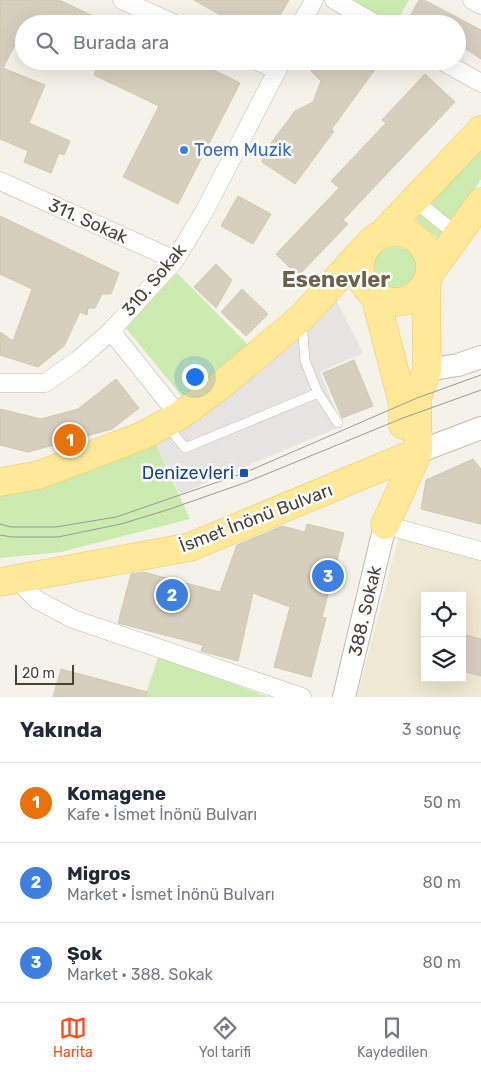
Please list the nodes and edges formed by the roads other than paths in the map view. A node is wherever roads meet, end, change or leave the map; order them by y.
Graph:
1 (122, 0) edge
2 (314, 0) edge
3 (334, 0) edge
4 (472, 0) edge
5 (481, 5) edge
6 (155, 15) edge
7 (306, 15) edge
8 (360, 15) edge
9 (278, 70) edge
10 (458, 70) edge
11 (481, 83) edge
12 (481, 130) edge
13 (0, 182) edge
14 (410, 197) junction
15 (481, 202) edge
16 (461, 238) junction
17 (374, 241) junction
18 (175, 260) junction
19 (428, 279) junction
20 (375, 296) junction
21 (302, 317) junction
22 (111, 331) junction
23 (481, 357) edge
24 (427, 370) junction
25 (0, 383) edge
26 (318, 393) junction
27 (173, 420) junction
28 (338, 423) dead end
29 (481, 428) edge
30 (409, 456) junction
31 (0, 482) edge
32 (385, 525) junction
33 (481, 551) edge
34 (8, 580) edge
35 (302, 697) edge
36 (344, 697) edge

1 - 6 street
2 - 7 street
3 - 8 street
4 - 5 street
9 - 18 street, 310. Sokak
10 - 11 street
12 - 14 main road
13 - 18 street, 311. Sokak
14 - 16 street
14 - 17 main road
15 - 16 main road
16 - 19 main road
17 - 19 main road
17 - 20 main road
17 - 21 main road
18 - 22 street, 310. Sokak
19 - 20 main road
19 - 24 main road
20 - 30 main road
21 - 26 lane
21 - 27 main road
22 - 25 street, 310. Sokak
22 - 27 street
23 - 24 street
24 - 30 main road
26 - 27 lane
26 - 28 lane
27 - 31 main road
29 - 30 street
30 - 32 main road
30 - 34 main road, İsmet İnönü Bulvarı
32 - 33 street
32 - 36 street, 388. Sokak
34 - 35 street

